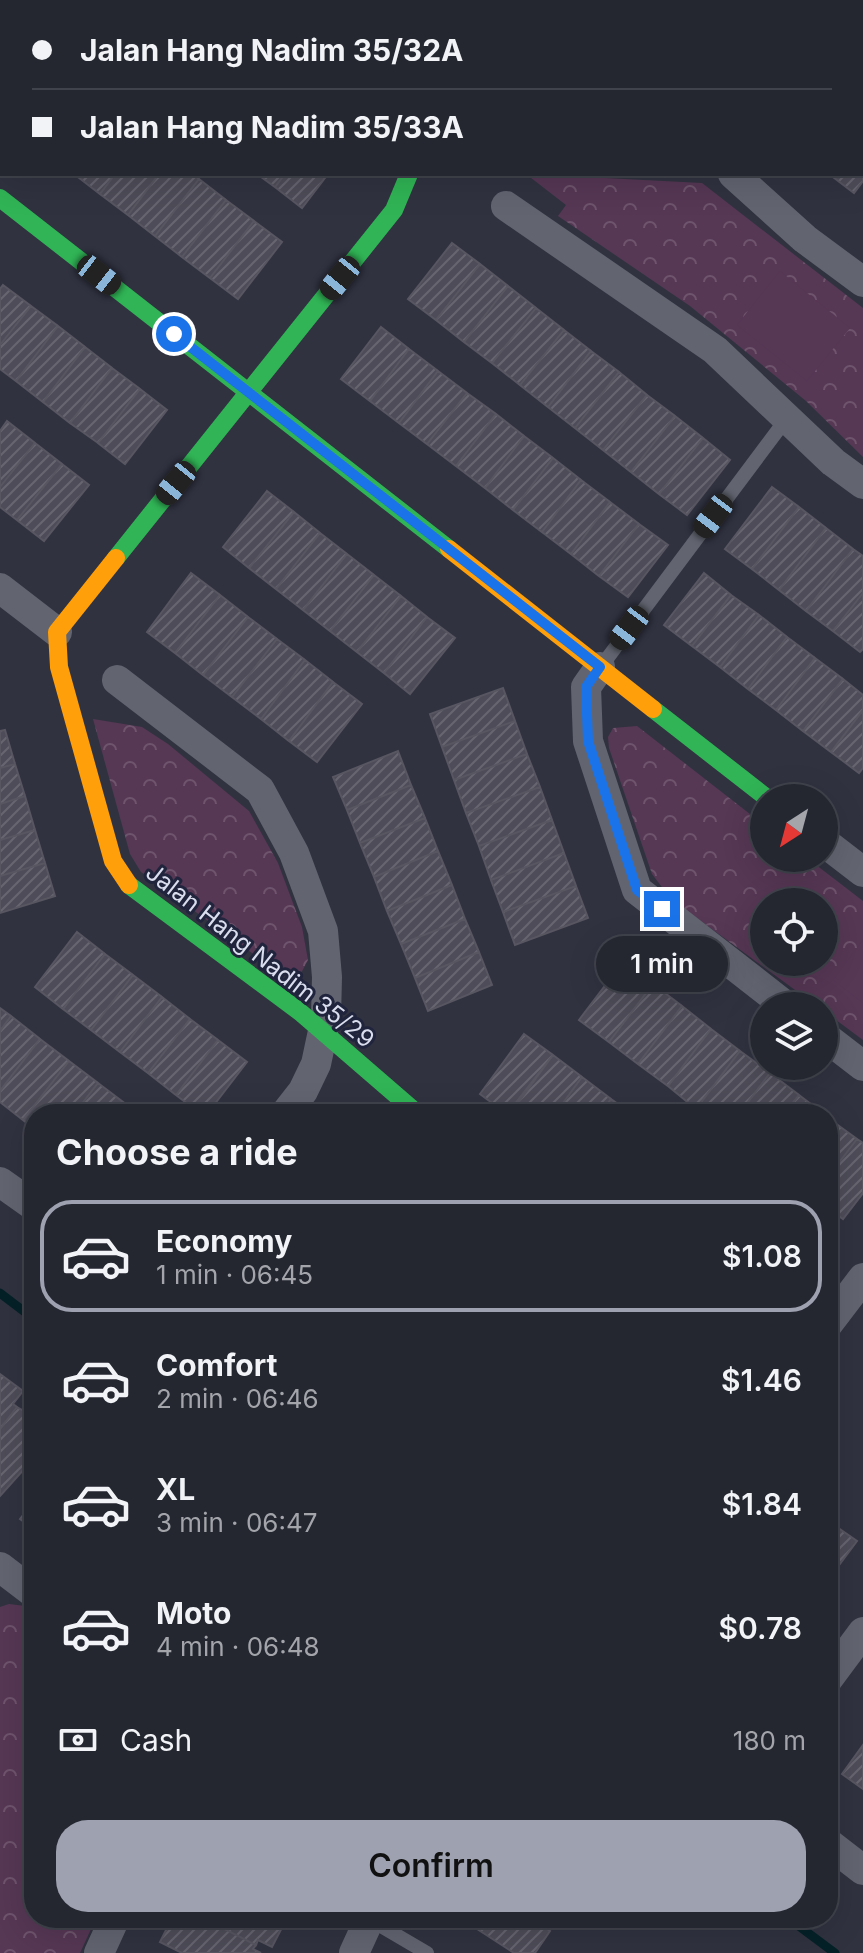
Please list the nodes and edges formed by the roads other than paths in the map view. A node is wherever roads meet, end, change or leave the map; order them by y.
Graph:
1 (408, 176) edge
2 (735, 176) edge
3 (0, 198) edge
4 (506, 206) dead end
5 (863, 282) edge
6 (249, 392) junction
7 (787, 418) junction
8 (863, 484) edge
9 (0, 588) edge
10 (57, 632) junction
11 (600, 667) junction
12 (117, 680) dead end
13 (750, 785) edge
14 (838, 853) edge
15 (863, 872) edge
16 (768, 992) edge
17 (324, 1033) junction
18 (838, 1047) edge
19 (863, 1066) edge
20 (293, 1104) edge
21 (406, 1104) edge
22 (0, 1182) edge
23 (24, 1199) edge
24 (863, 1278) edge
25 (838, 1311) edge
26 (0, 1567) edge
27 (24, 1585) edge
28 (863, 1632) edge
29 (838, 1666) edge
30 (838, 1851) edge
31 (863, 1870) edge
32 (110, 1928) edge
33 (365, 1928) edge
34 (386, 1928) edge
35 (99, 1953) edge
36 (354, 1953) edge
37 (427, 1953) edge

1 - 6 street
2 - 5 street
3 - 6 street
4 - 7 street
6 - 10 street
6 - 11 street
7 - 8 street
7 - 11 lane
9 - 10 street
10 - 17 street, Jalan Hang Nadim 35/29
11 - 13 street
11 - 16 street
12 - 17 street
14 - 15 street
17 - 20 street
17 - 21 street, Jalan Hang Nadim 35/29
18 - 19 street
22 - 23 street
24 - 25 street
26 - 27 street
28 - 29 street
30 - 31 street
32 - 35 street
33 - 36 street
34 - 37 lane

